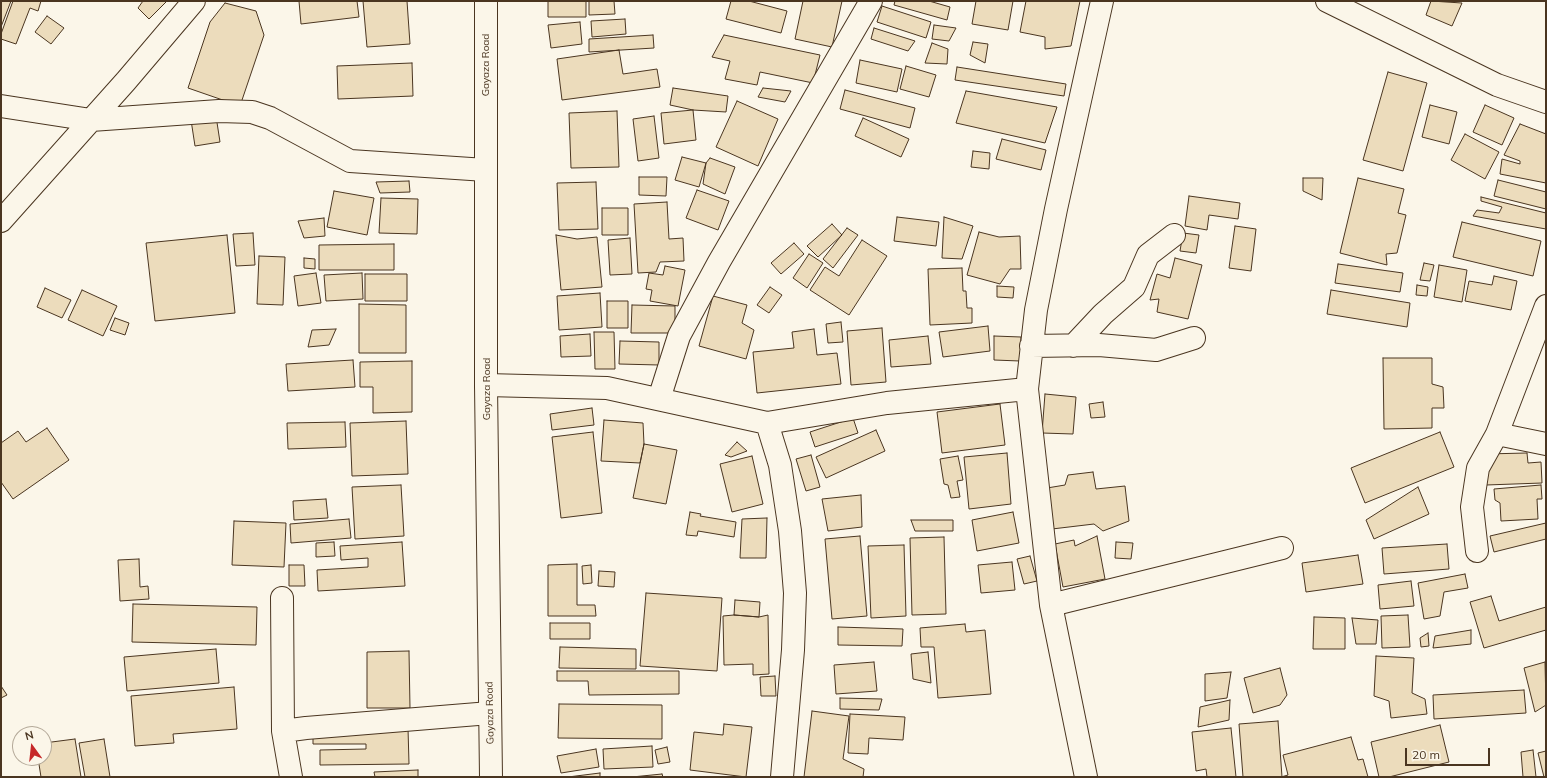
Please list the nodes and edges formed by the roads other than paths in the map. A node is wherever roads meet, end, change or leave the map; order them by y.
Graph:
1 (194, 1) edge
2 (486, 1) edge
3 (871, 1) edge
4 (1102, 1) edge
5 (1327, 1) edge
6 (1546, 102) edge
7 (1, 106) edge
8 (91, 120) junction
9 (486, 170) junction
10 (1, 221) edge
11 (1174, 235) dead end
12 (1546, 306) edge
13 (1194, 338) dead end
14 (1031, 346) junction
15 (1073, 346) junction
16 (486, 385) junction
17 (1026, 388) junction
18 (659, 399) junction
19 (767, 423) junction
20 (1497, 434) junction
21 (1546, 444) edge
22 (1282, 548) dead end
23 (1477, 551) dead end
24 (282, 598) dead end
25 (1051, 605) junction
26 (490, 713) junction
27 (283, 731) junction
28 (291, 777) edge
29 (491, 777) edge
30 (782, 777) edge
31 (1086, 777) edge

1 - 8 street
2 - 9 street, Gayaza Road
3 - 18 street
4 - 14 street
5 - 6 street
7 - 8 street
8 - 9 street
8 - 10 street
9 - 16 street, Gayaza Road
11 - 15 street
12 - 20 street
13 - 15 street
14 - 15 street
14 - 17 street
16 - 18 street
16 - 26 street, Gayaza Road
17 - 19 street
17 - 25 street
18 - 19 street
19 - 30 street
20 - 21 street
20 - 23 street
22 - 25 street
24 - 27 street
25 - 31 street
26 - 27 street
26 - 29 street, Gayaza Road
27 - 28 street

